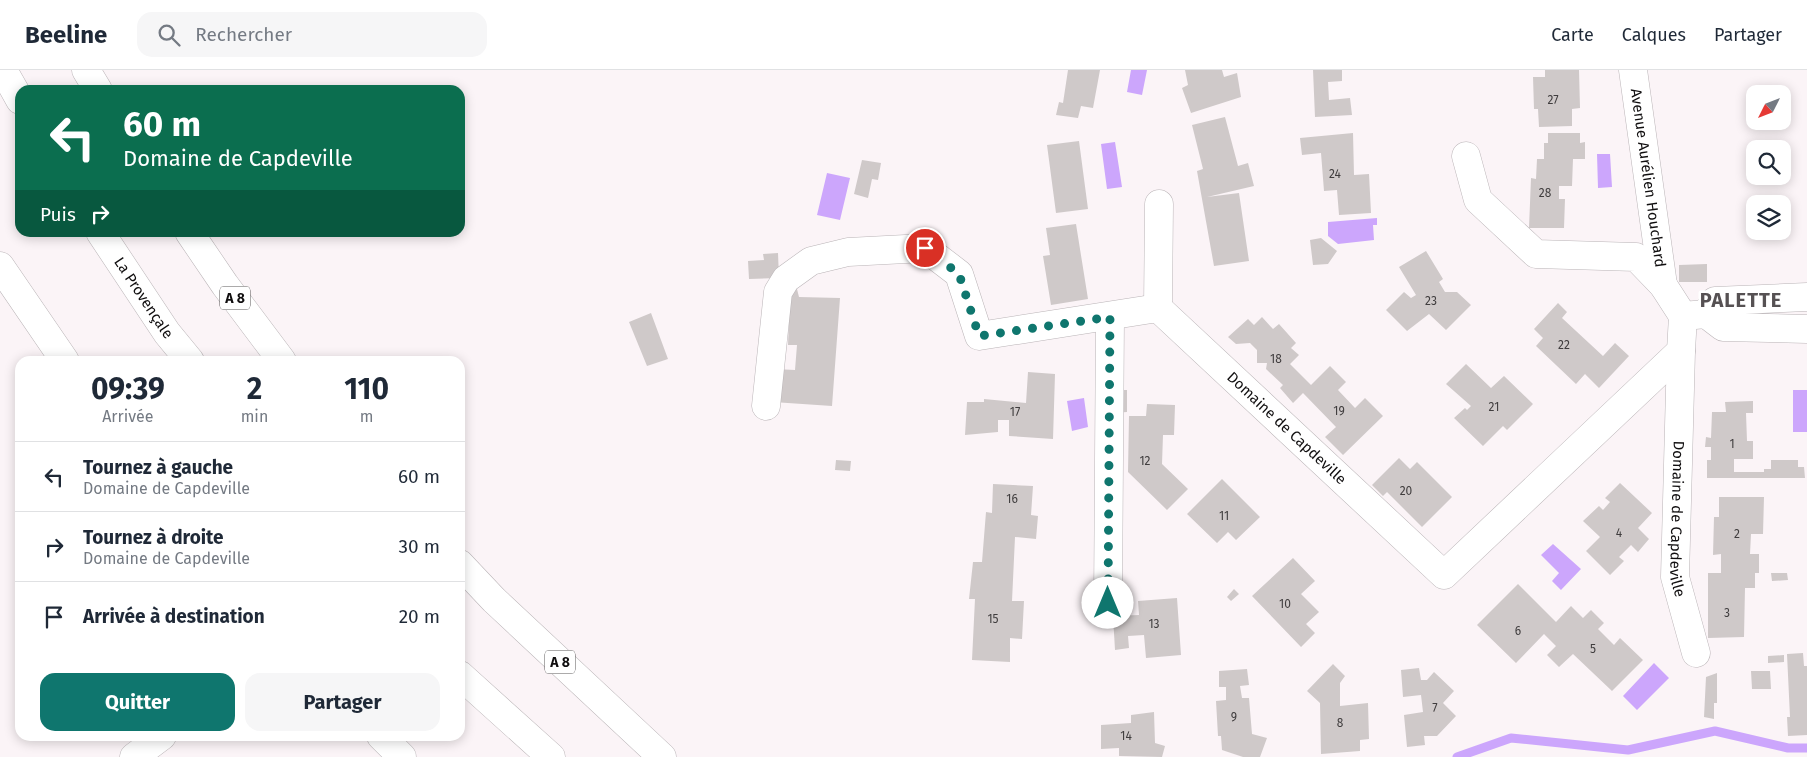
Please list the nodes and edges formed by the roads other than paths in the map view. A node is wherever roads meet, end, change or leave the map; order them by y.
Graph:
1 (3, 70) edge
2 (86, 70) edge
3 (1633, 70) edge
4 (95, 85) edge
5 (15, 91) edge
6 (1466, 156) dead end
7 (1159, 204) dead end
8 (103, 237) edge
9 (192, 237) edge
10 (0, 266) edge
11 (1663, 285) junction
12 (1807, 297) edge
13 (1158, 308) junction
14 (1694, 315) junction
15 (1110, 317) junction
16 (1807, 329) edge
17 (1681, 351) junction
18 (62, 356) edge
19 (186, 356) edge
20 (278, 356) edge
21 (766, 406) dead end
22 (465, 569) edge
23 (1108, 603) dead end
24 (1696, 653) dead end
25 (465, 680) edge
26 (155, 741) edge
27 (385, 741) edge
28 (134, 757) edge
29 (402, 757) edge
30 (551, 757) edge
31 (662, 757) edge

1 - 5 main road
2 - 4 main road
3 - 11 main road, Avenue Aurélien Houchard
6 - 11 main road
7 - 13 main road
8 - 19 main road, La Provençale
9 - 20 main road, A 8
10 - 18 main road
11 - 14 main road
12 - 14 main road
13 - 15 main road
13 - 17 main road, Domaine de Capdeville
14 - 16 main road
14 - 17 main road, Domaine de Capdeville
15 - 21 main road
15 - 23 main road
17 - 24 main road, Domaine de Capdeville
22 - 31 main road, A 8
25 - 30 main road
26 - 28 main road
27 - 29 main road

